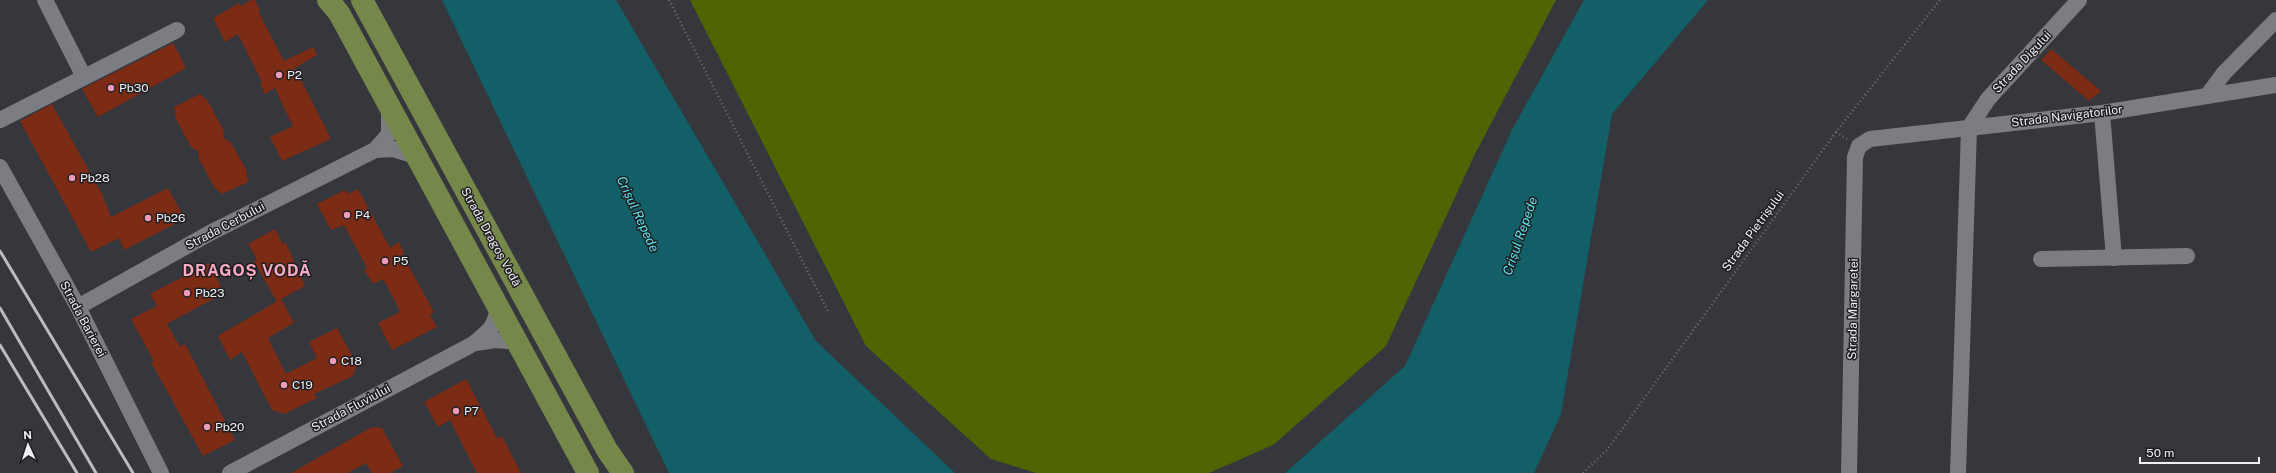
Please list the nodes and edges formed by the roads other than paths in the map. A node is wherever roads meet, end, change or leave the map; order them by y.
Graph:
1 (44, 0) edge
2 (328, 0) edge
3 (362, 0) edge
4 (2079, 0) edge
5 (2276, 20) edge
6 (177, 30) dead end
7 (84, 77) junction
8 (2276, 85) edge
9 (2207, 96) junction
10 (389, 106) junction
11 (2102, 113) junction
12 (0, 120) edge
13 (1969, 128) junction
14 (1859, 146) joint
15 (375, 150) junction
16 (416, 156) junction
17 (0, 167) edge
18 (2187, 256) dead end
19 (2114, 258) junction
20 (2041, 259) dead end
21 (78, 306) junction
22 (498, 306) junction
23 (517, 342) junction
24 (473, 344) junction
25 (162, 473) edge
26 (230, 473) edge
27 (588, 473) edge
28 (623, 473) edge
29 (1849, 473) edge
30 (1958, 473) edge

1 - 7 street
2 - 10 main road
3 - 28 main road, Strada Dragoș Vodă
4 - 13 street, Strada Digului
5 - 9 street
6 - 7 street
7 - 12 street
8 - 9 street, Strada Navigatorilor
9 - 11 street, Strada Navigatorilor
10 - 15 street
10 - 16 main road
11 - 13 street, Strada Navigatorilor
11 - 19 street
13 - 14 street, Strada Navigatorilor
13 - 30 street
14 - 29 street, Strada Margaretei
15 - 16 street
15 - 21 street, Strada Cerbului
16 - 22 main road
17 - 21 street, Strada Barierei
18 - 19 street
19 - 20 street
21 - 25 street, Strada Barierei
22 - 23 main road
22 - 24 street
23 - 24 street
23 - 27 main road
24 - 26 street, Strada Fluviului

